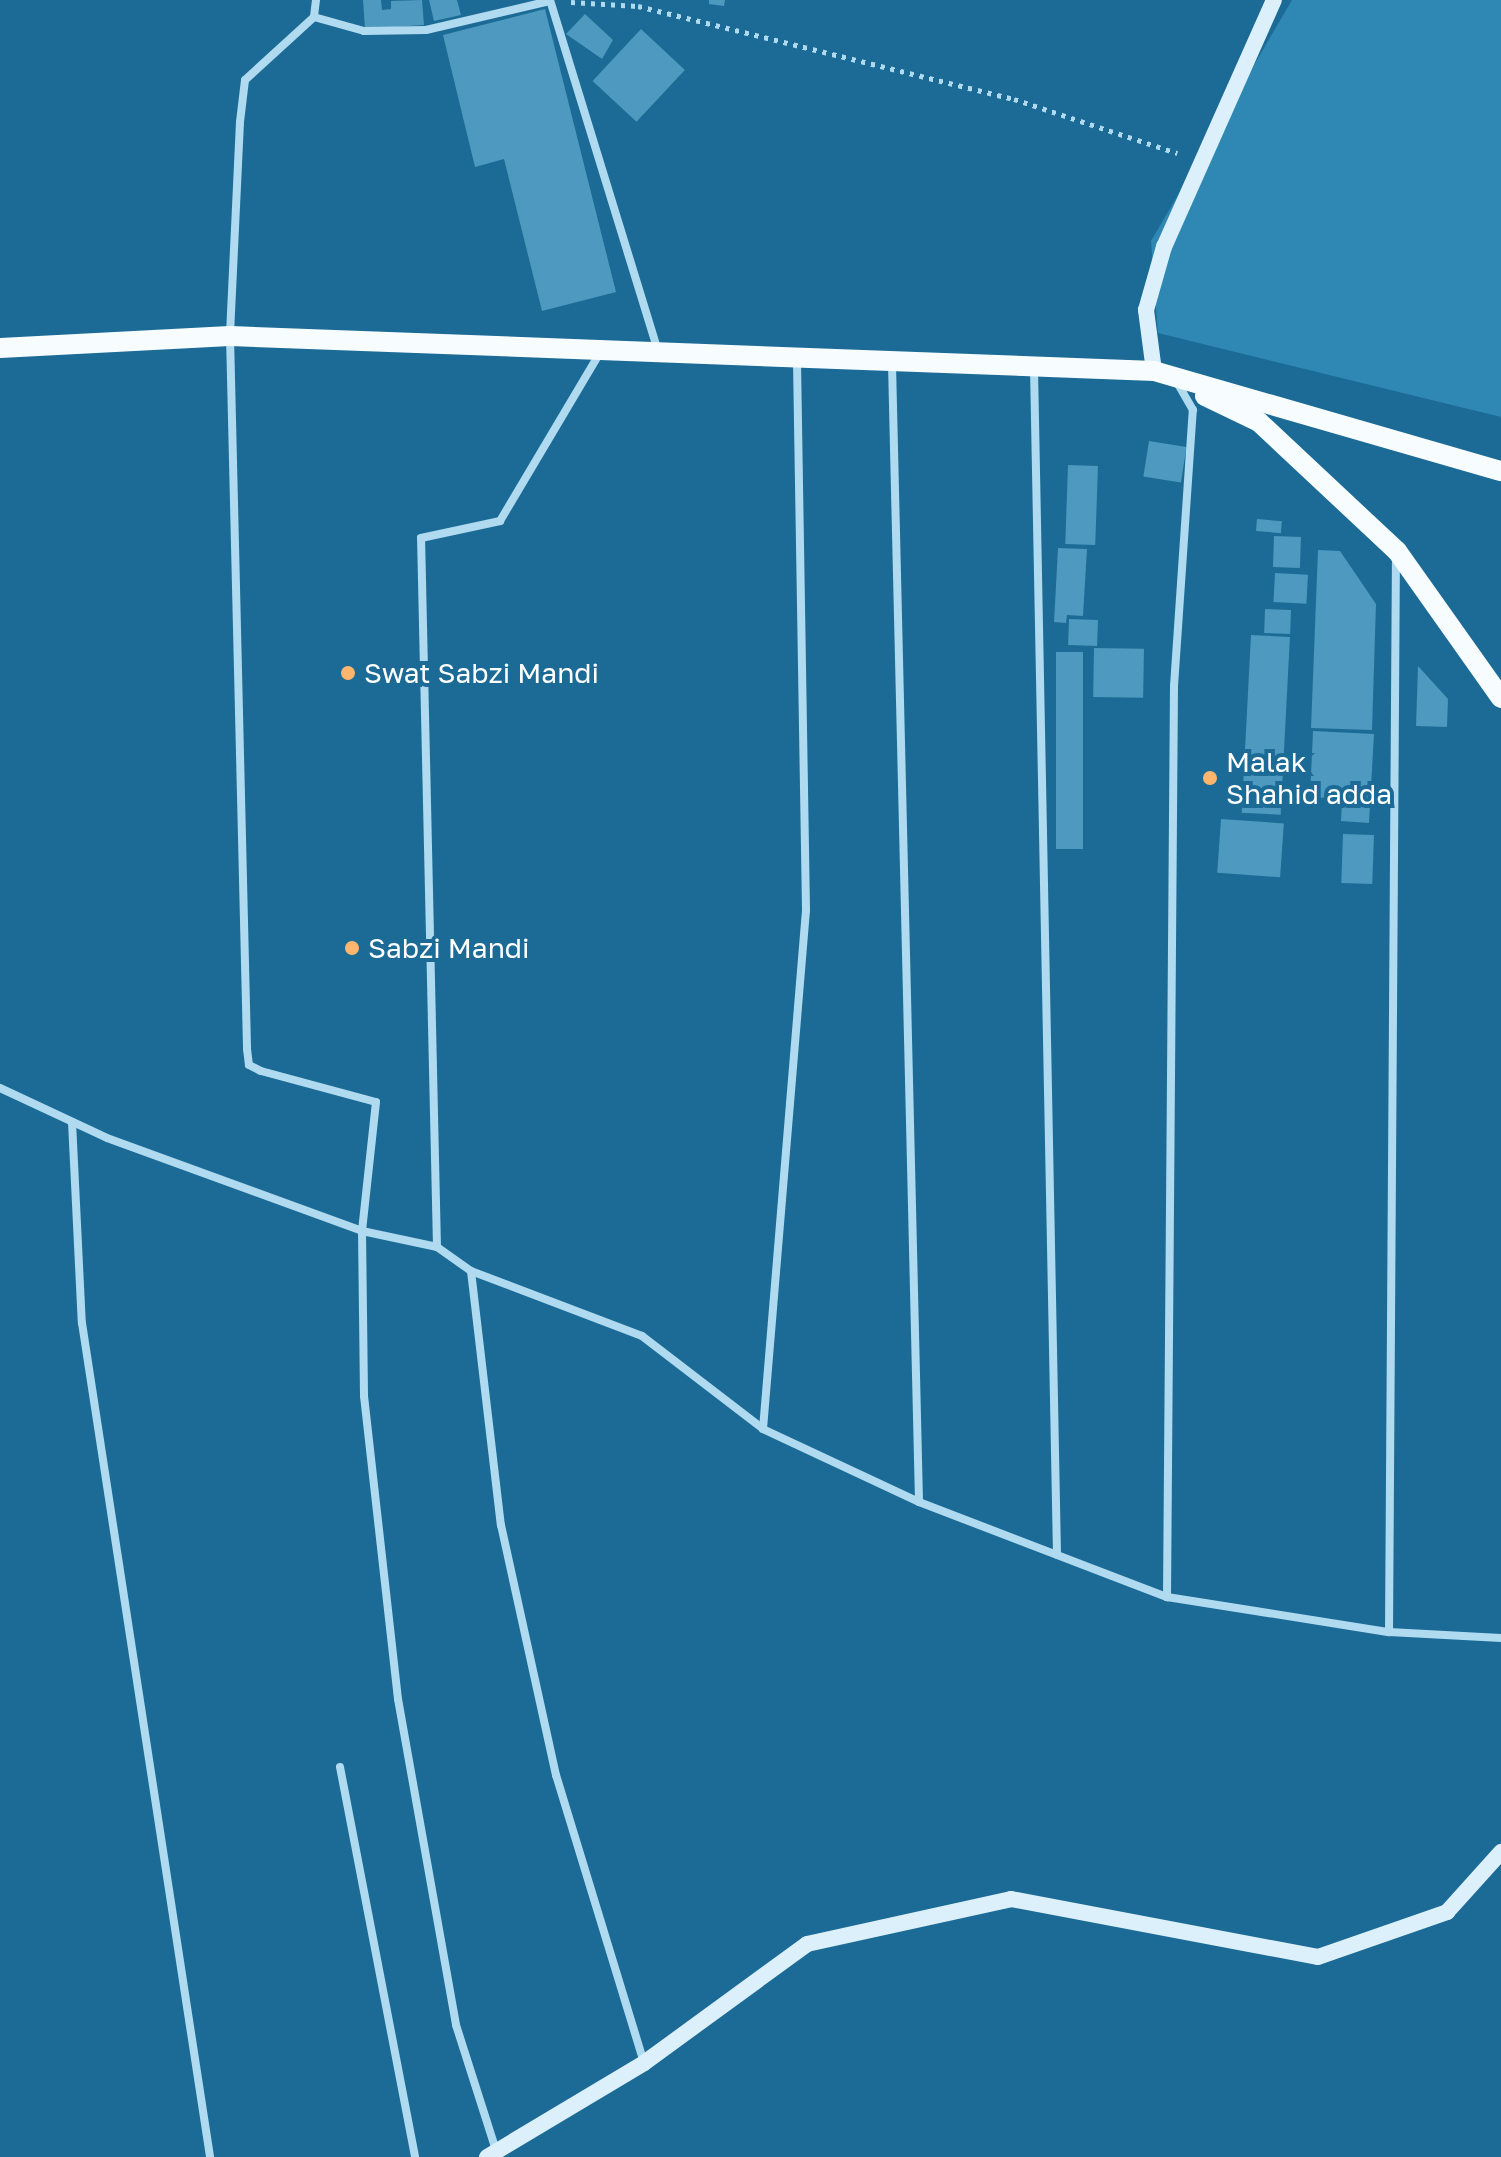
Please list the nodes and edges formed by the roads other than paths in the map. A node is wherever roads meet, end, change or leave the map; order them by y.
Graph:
1 (316, 0) edge
2 (550, 0) edge
3 (1274, 0) edge
4 (314, 17) junction
5 (230, 336) junction
6 (604, 346) junction
7 (0, 348) edge
8 (657, 348) junction
9 (797, 358) junction
10 (892, 364) junction
11 (1034, 368) junction
12 (1154, 371) junction
13 (1177, 382) junction
14 (1501, 471) edge
15 (1397, 551) junction
16 (1501, 698) edge
17 (0, 1088) edge
18 (72, 1122) junction
19 (362, 1231) junction
20 (437, 1247) junction
21 (471, 1271) junction
22 (763, 1429) junction
23 (919, 1502) junction
24 (1057, 1555) junction
25 (1167, 1597) junction
26 (1389, 1632) junction
27 (1501, 1638) edge
28 (340, 1767) dead end
29 (1501, 1852) edge
30 (644, 2063) junction
31 (492, 2154) edge
32 (210, 2157) edge
33 (415, 2157) edge

1 - 4 street
2 - 4 street
2 - 8 street
3 - 12 main road
4 - 5 street
5 - 6 main road
5 - 7 main road
5 - 19 street
6 - 8 main road
6 - 20 street
8 - 9 main road
9 - 10 main road
9 - 22 street
10 - 11 main road
10 - 23 street
11 - 12 main road
11 - 24 street
12 - 13 main road
12 - 14 main road
13 - 15 main road
13 - 25 street
15 - 16 main road
15 - 26 street
17 - 18 street
18 - 19 street
18 - 32 street
19 - 20 street
19 - 31 street
20 - 21 street
21 - 22 street
21 - 30 street
22 - 23 street
23 - 24 street
24 - 25 street
25 - 26 street
26 - 27 street
28 - 33 street
29 - 30 main road
30 - 31 main road

